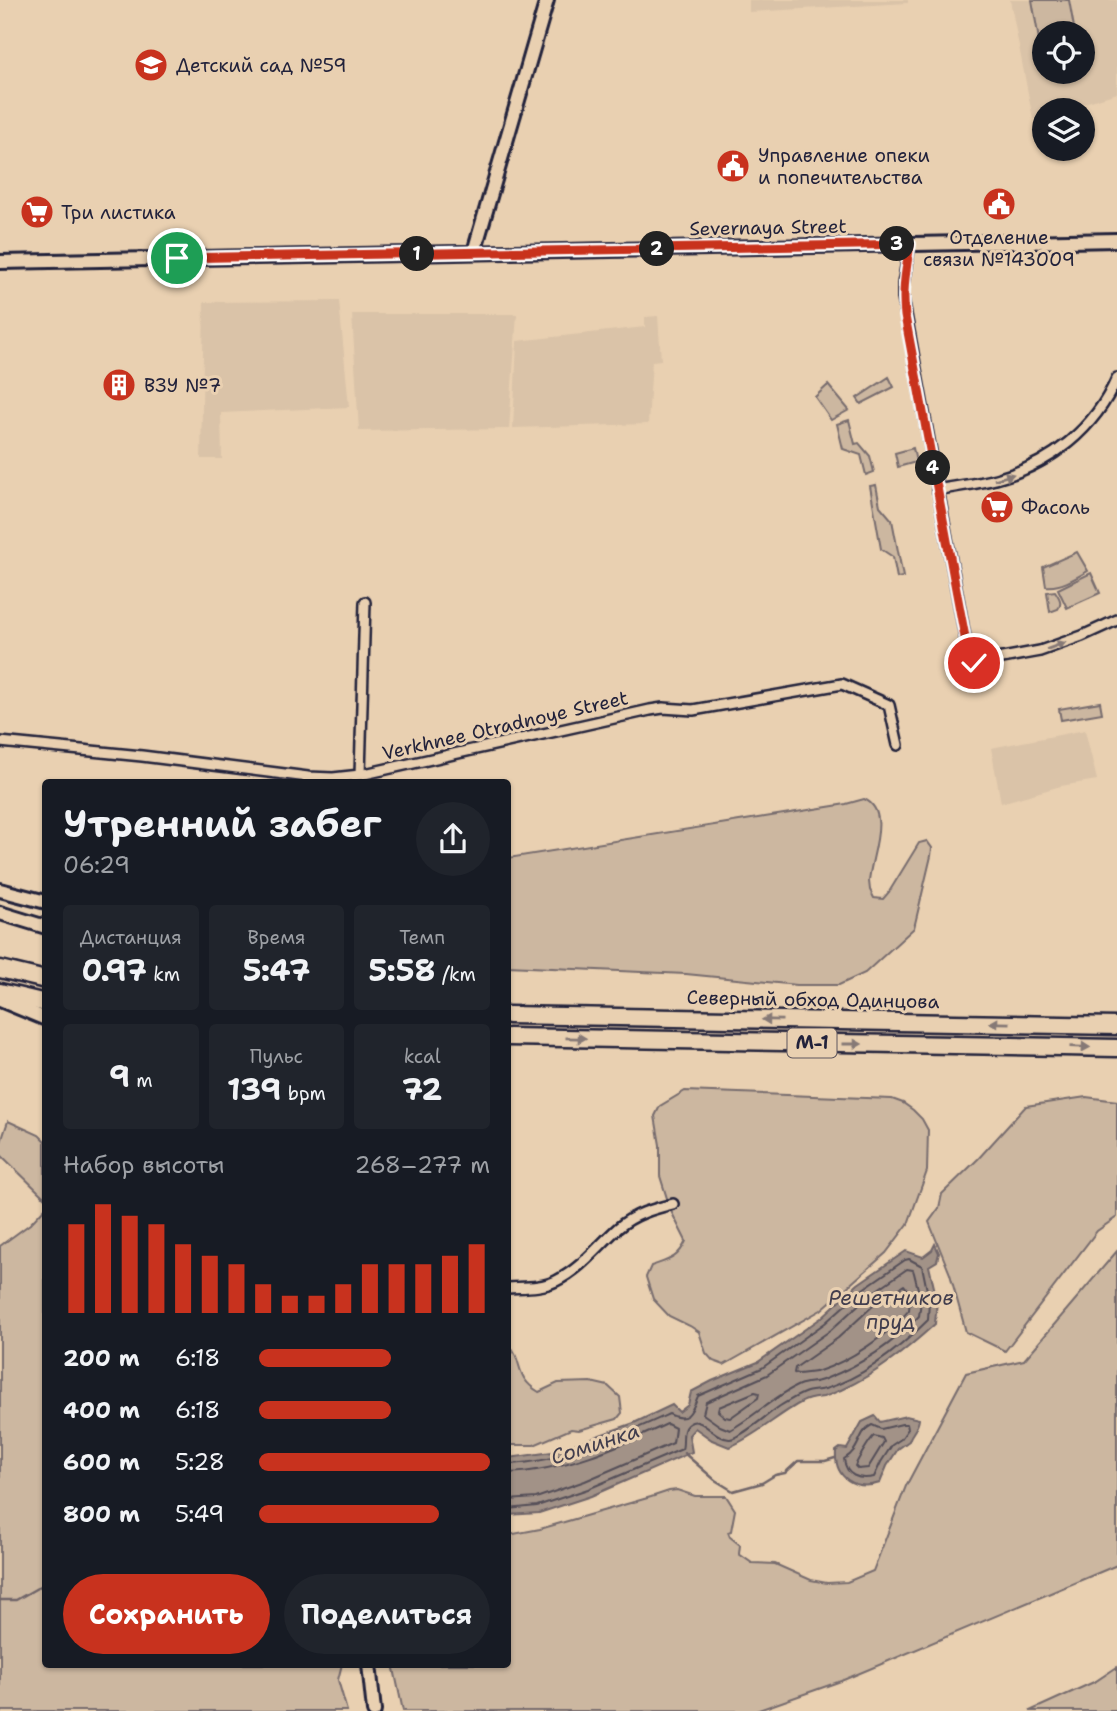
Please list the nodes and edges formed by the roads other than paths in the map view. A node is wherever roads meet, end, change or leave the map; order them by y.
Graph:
1 (547, 0) edge
2 (1117, 240) edge
3 (910, 244) junction
4 (474, 252) junction
5 (0, 262) edge
6 (1117, 378) edge
7 (937, 490) junction
8 (365, 602) dead end
9 (1117, 620) edge
10 (0, 742) edge
11 (898, 745) dead end
12 (360, 775) junction
13 (0, 890) edge
14 (42, 901) edge
15 (0, 913) edge
16 (42, 926) edge
17 (0, 969) edge
18 (42, 979) edge
19 (0, 992) edge
20 (0, 1000) edge
21 (42, 1002) edge
22 (511, 1015) edge
23 (42, 1017) edge
24 (1117, 1026) edge
25 (511, 1037) edge
26 (1117, 1048) edge
27 (673, 1205) dead end
28 (511, 1288) edge
29 (369, 1668) edge
30 (374, 1711) edge

1 - 4 street
2 - 3 street, Severnaya Street
3 - 4 street, Severnaya Street
3 - 7 street
4 - 5 street, Severnaya Street
7 -> 6 street
7 -> 9 street
8 - 12 street
10 - 12 street, Verkhnee Otradnoye Street
11 - 12 street, Verkhnee Otradnoye Street
13 - 14 street
15 - 16 street
17 - 18 highway
19 - 21 highway
20 - 23 street
24 -> 22 highway, Северный обход Одинцова / М-1
25 -> 26 highway, М-1
27 - 28 street
29 - 30 street

